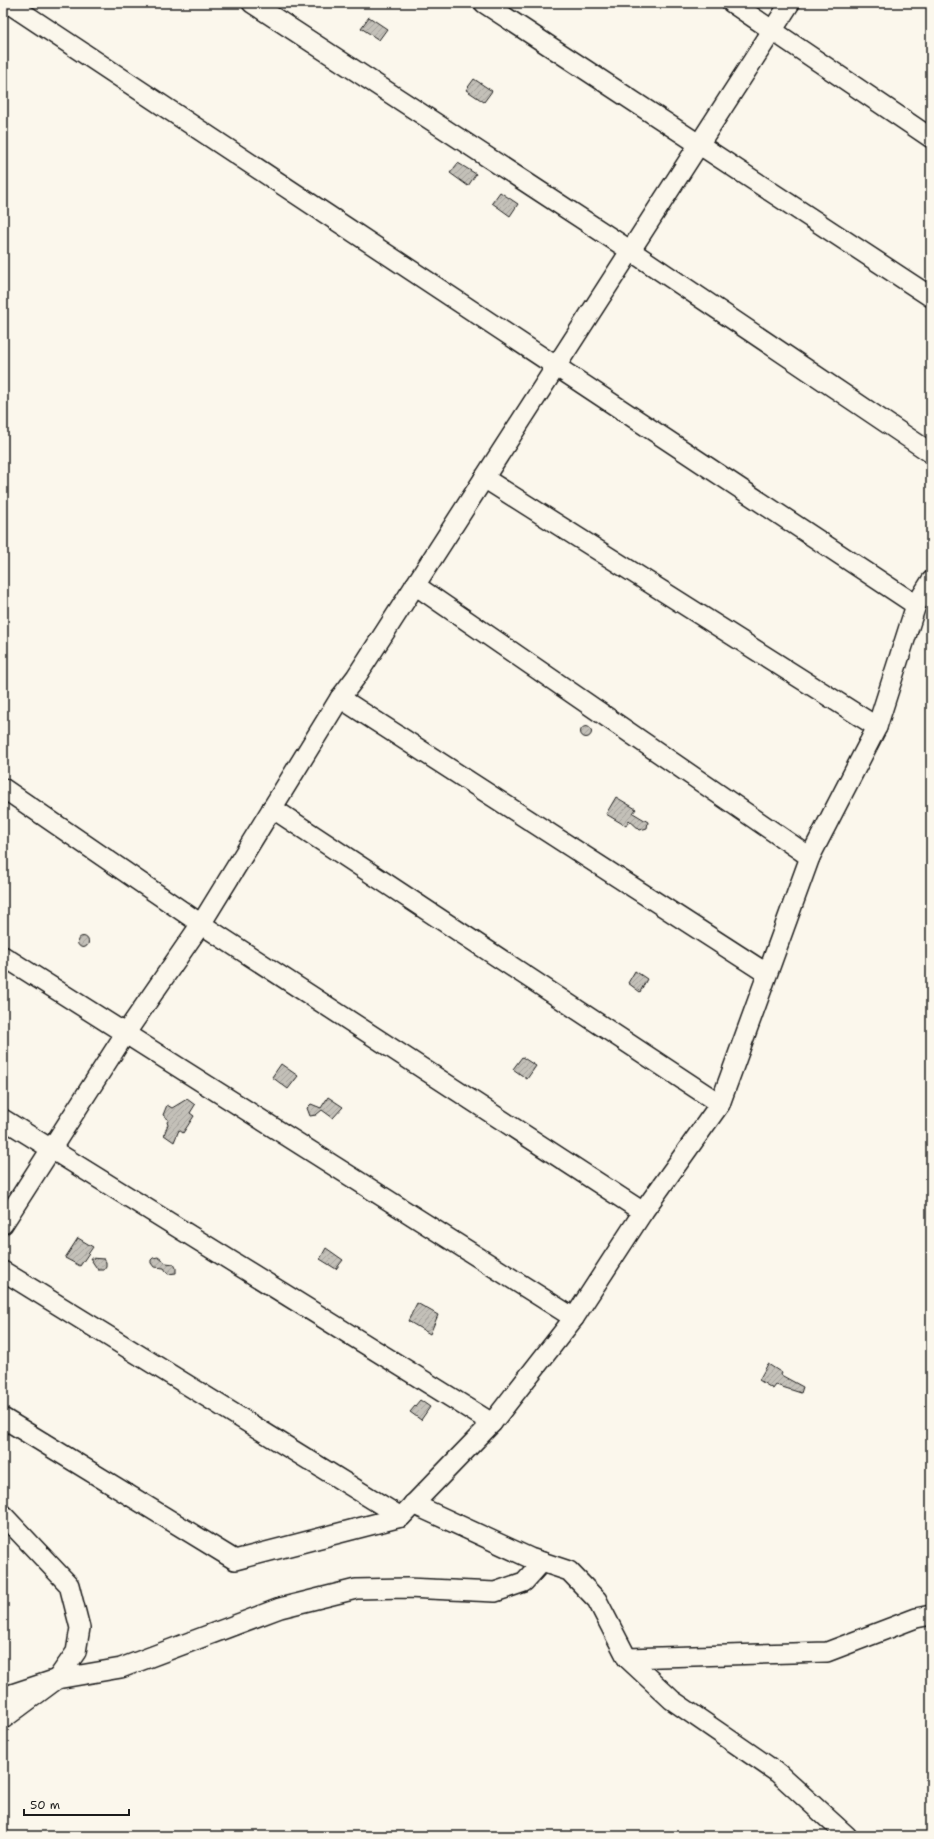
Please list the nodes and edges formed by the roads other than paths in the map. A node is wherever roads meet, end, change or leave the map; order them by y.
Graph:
1 (8, 3) edge
2 (252, 3) edge
3 (484, 3) edge
4 (732, 3) edge
5 (790, 3) edge
6 (3, 10) edge
7 (773, 31) junction
8 (931, 138) edge
9 (699, 145) junction
10 (631, 251) junction
11 (931, 297) edge
12 (556, 366) junction
13 (931, 453) edge
14 (484, 478) junction
15 (931, 581) edge
16 (415, 585) junction
17 (916, 605) junction
18 (340, 698) junction
19 (877, 727) junction
20 (3, 788) edge
21 (272, 808) junction
22 (810, 857) junction
23 (201, 924) junction
24 (3, 956) edge
25 (766, 974) junction
26 (125, 1034) junction
27 (720, 1104) junction
28 (3, 1119) edge
29 (51, 1150) junction
30 (643, 1212) junction
31 (3, 1224) edge
32 (3, 1271) edge
33 (574, 1318) junction
34 (3, 1418) edge
35 (492, 1423) junction
36 (407, 1511) junction
37 (3, 1515) edge
38 (542, 1562) junction
39 (931, 1615) edge
40 (627, 1658) junction
41 (57, 1679) junction
42 (3, 1697) edge
43 (3, 1719) edge
44 (847, 1836) edge

1 - 6 street
1 - 12 street
2 - 10 street
3 - 9 street
4 - 7 street
5 - 7 street
7 - 8 street
7 - 9 street
9 - 10 street
9 - 11 street
10 - 12 street
10 - 13 street
12 - 14 street
12 - 17 street
14 - 16 street
14 - 19 street
15 - 17 street
16 - 18 street
16 - 22 street
17 - 19 street
18 - 21 street
18 - 25 street
19 - 22 street
20 - 23 street
21 - 23 street
21 - 27 street
22 - 25 street
23 - 26 street
23 - 30 street
24 - 26 street
25 - 27 street
26 - 29 street
26 - 33 street
27 - 30 street
28 - 29 street
29 - 31 street
29 - 35 street
30 - 33 street
32 - 36 street
33 - 35 street
34 - 36 street
35 - 36 street
36 - 38 street
37 - 41 street
38 - 40 street
38 - 41 street
39 - 40 street
40 - 44 street
41 - 42 street
41 - 43 street

